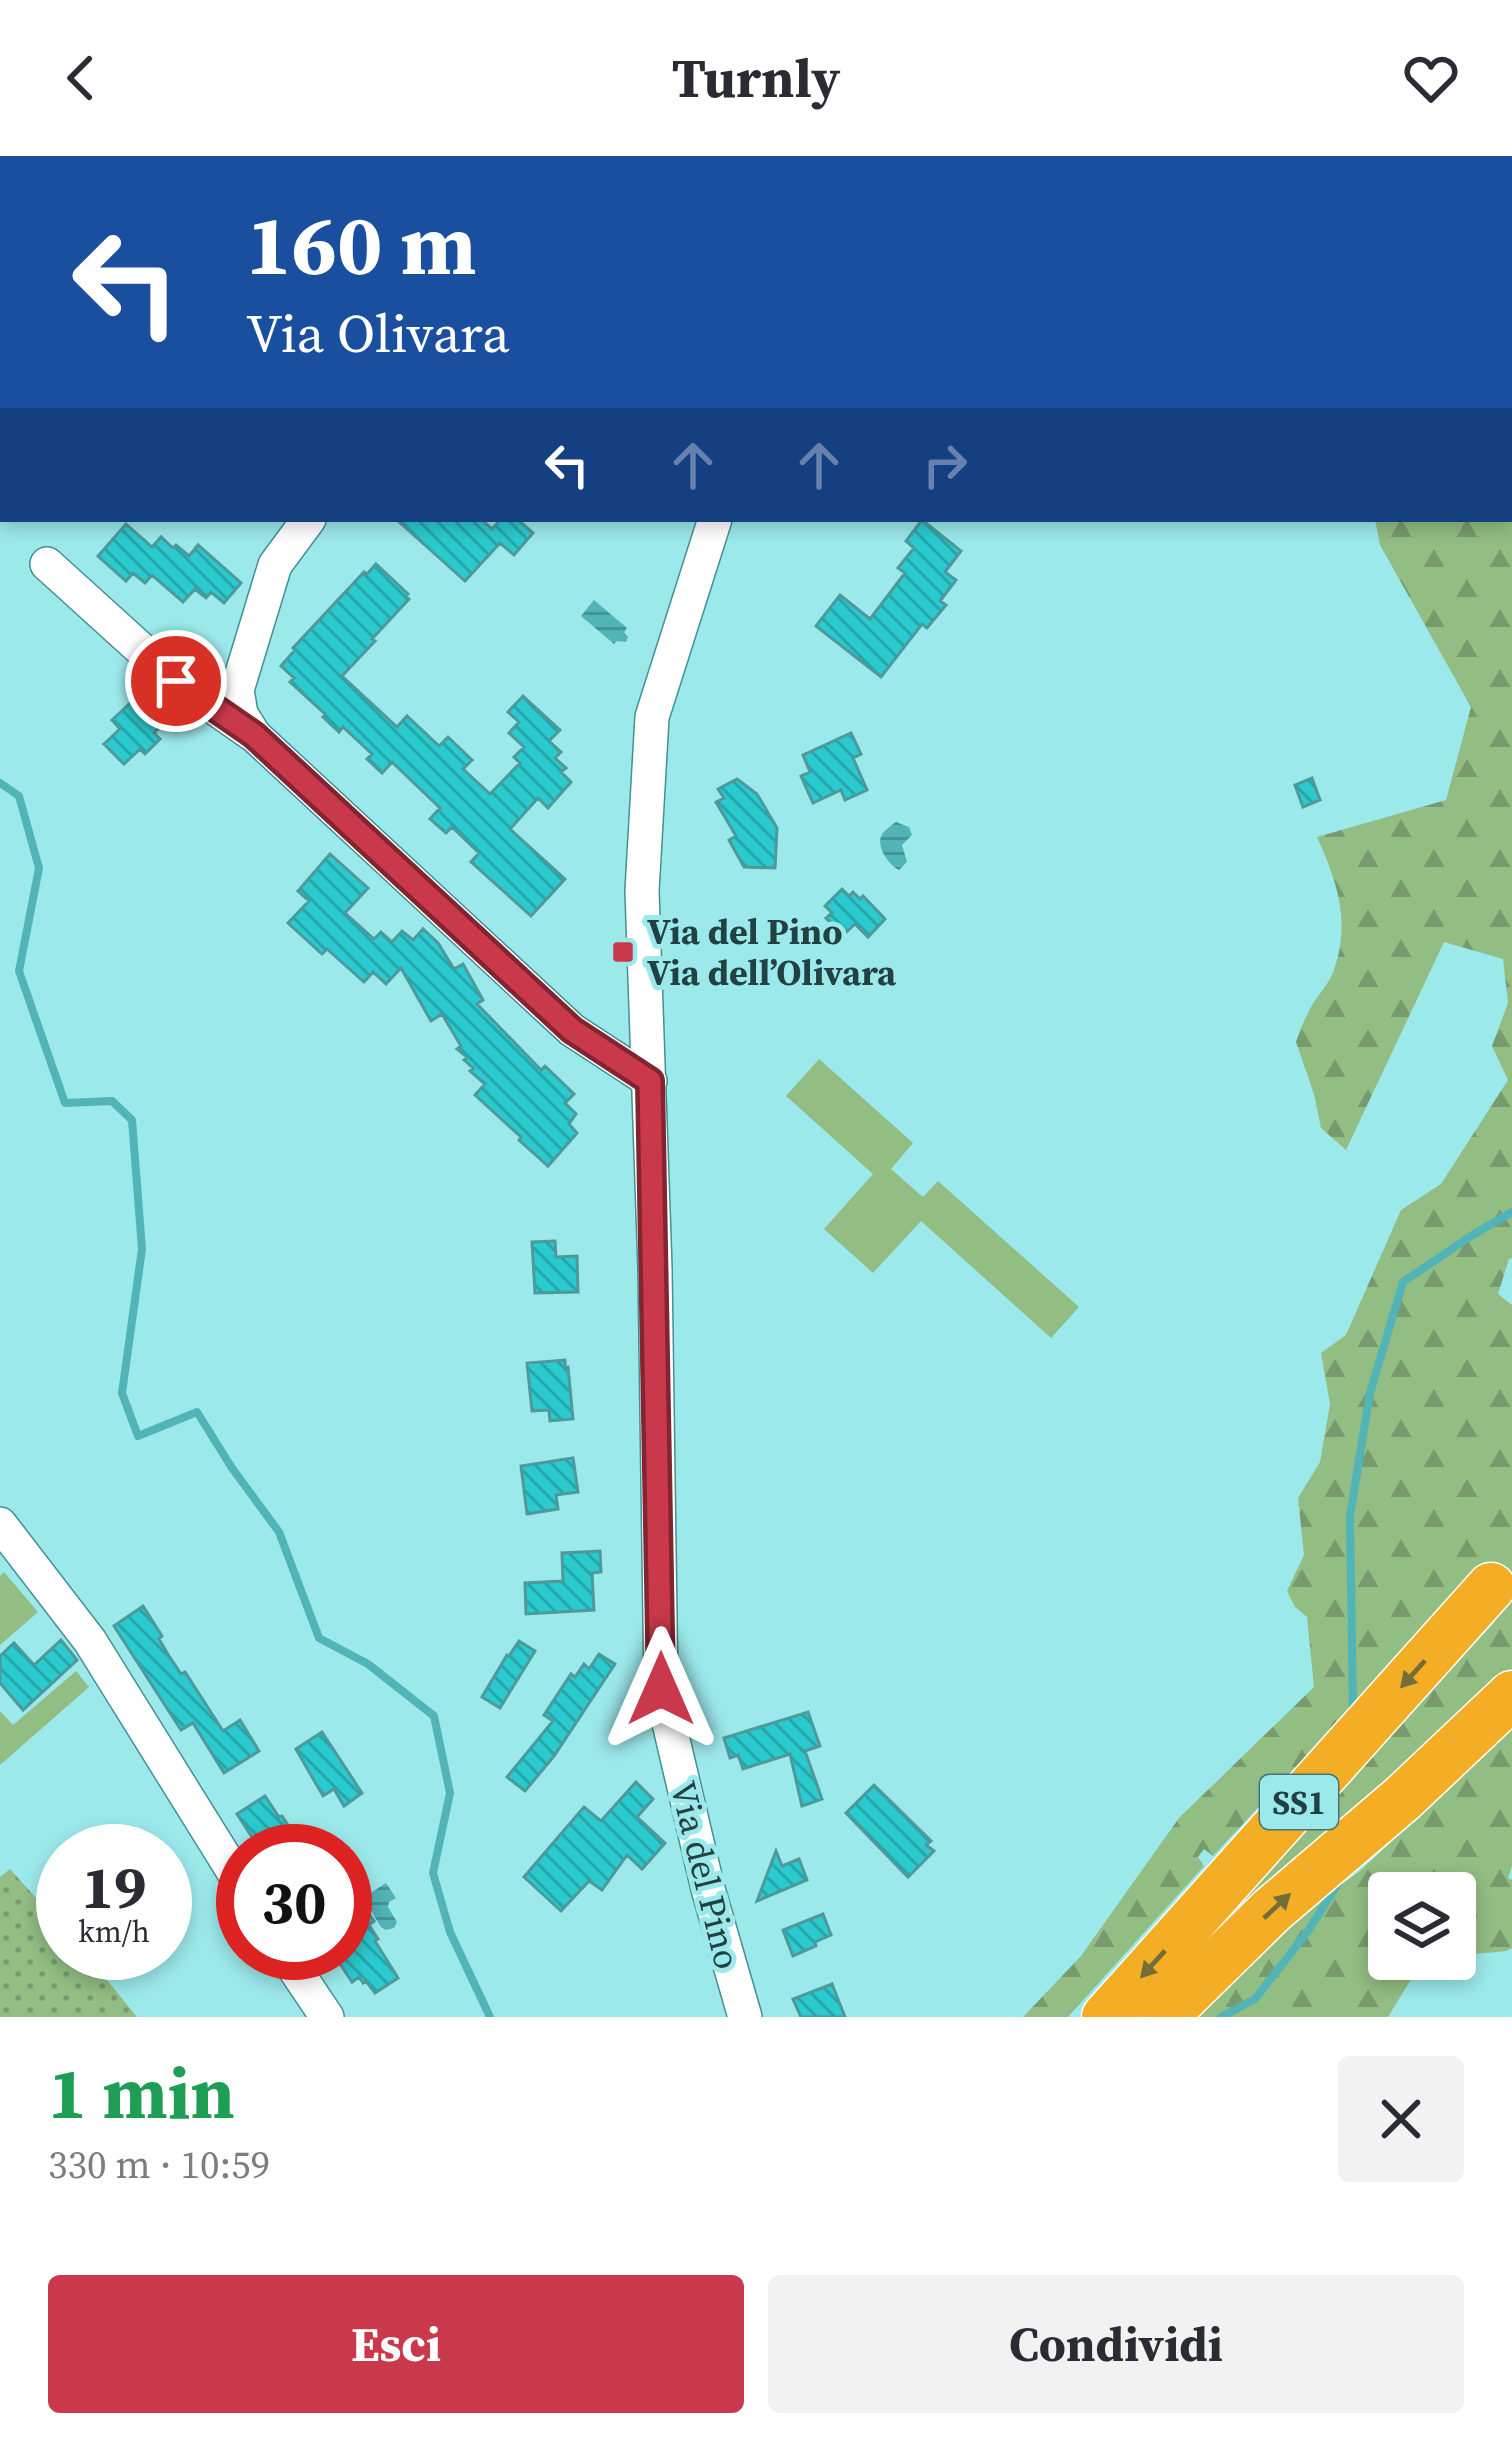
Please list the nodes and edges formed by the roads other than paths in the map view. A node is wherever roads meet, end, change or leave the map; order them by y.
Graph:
1 (307, 522) edge
2 (714, 522) edge
3 (47, 564) dead end
4 (254, 735) junction
5 (650, 1081) junction
6 (0, 1524) edge
7 (1491, 1587) dead end
8 (1512, 1695) edge
9 (216, 1844) edge
10 (302, 1980) edge
11 (327, 2017) edge
12 (746, 2017) edge
13 (1106, 2017) edge
14 (1163, 2017) edge

1 - 4 street
2 - 5 street, Via del Pino
3 - 4 street
4 - 5 street
5 - 12 street, Via del Pino
6 - 9 street
7 -> 13 highway, SS1
14 -> 8 highway, SS1
10 - 11 street

